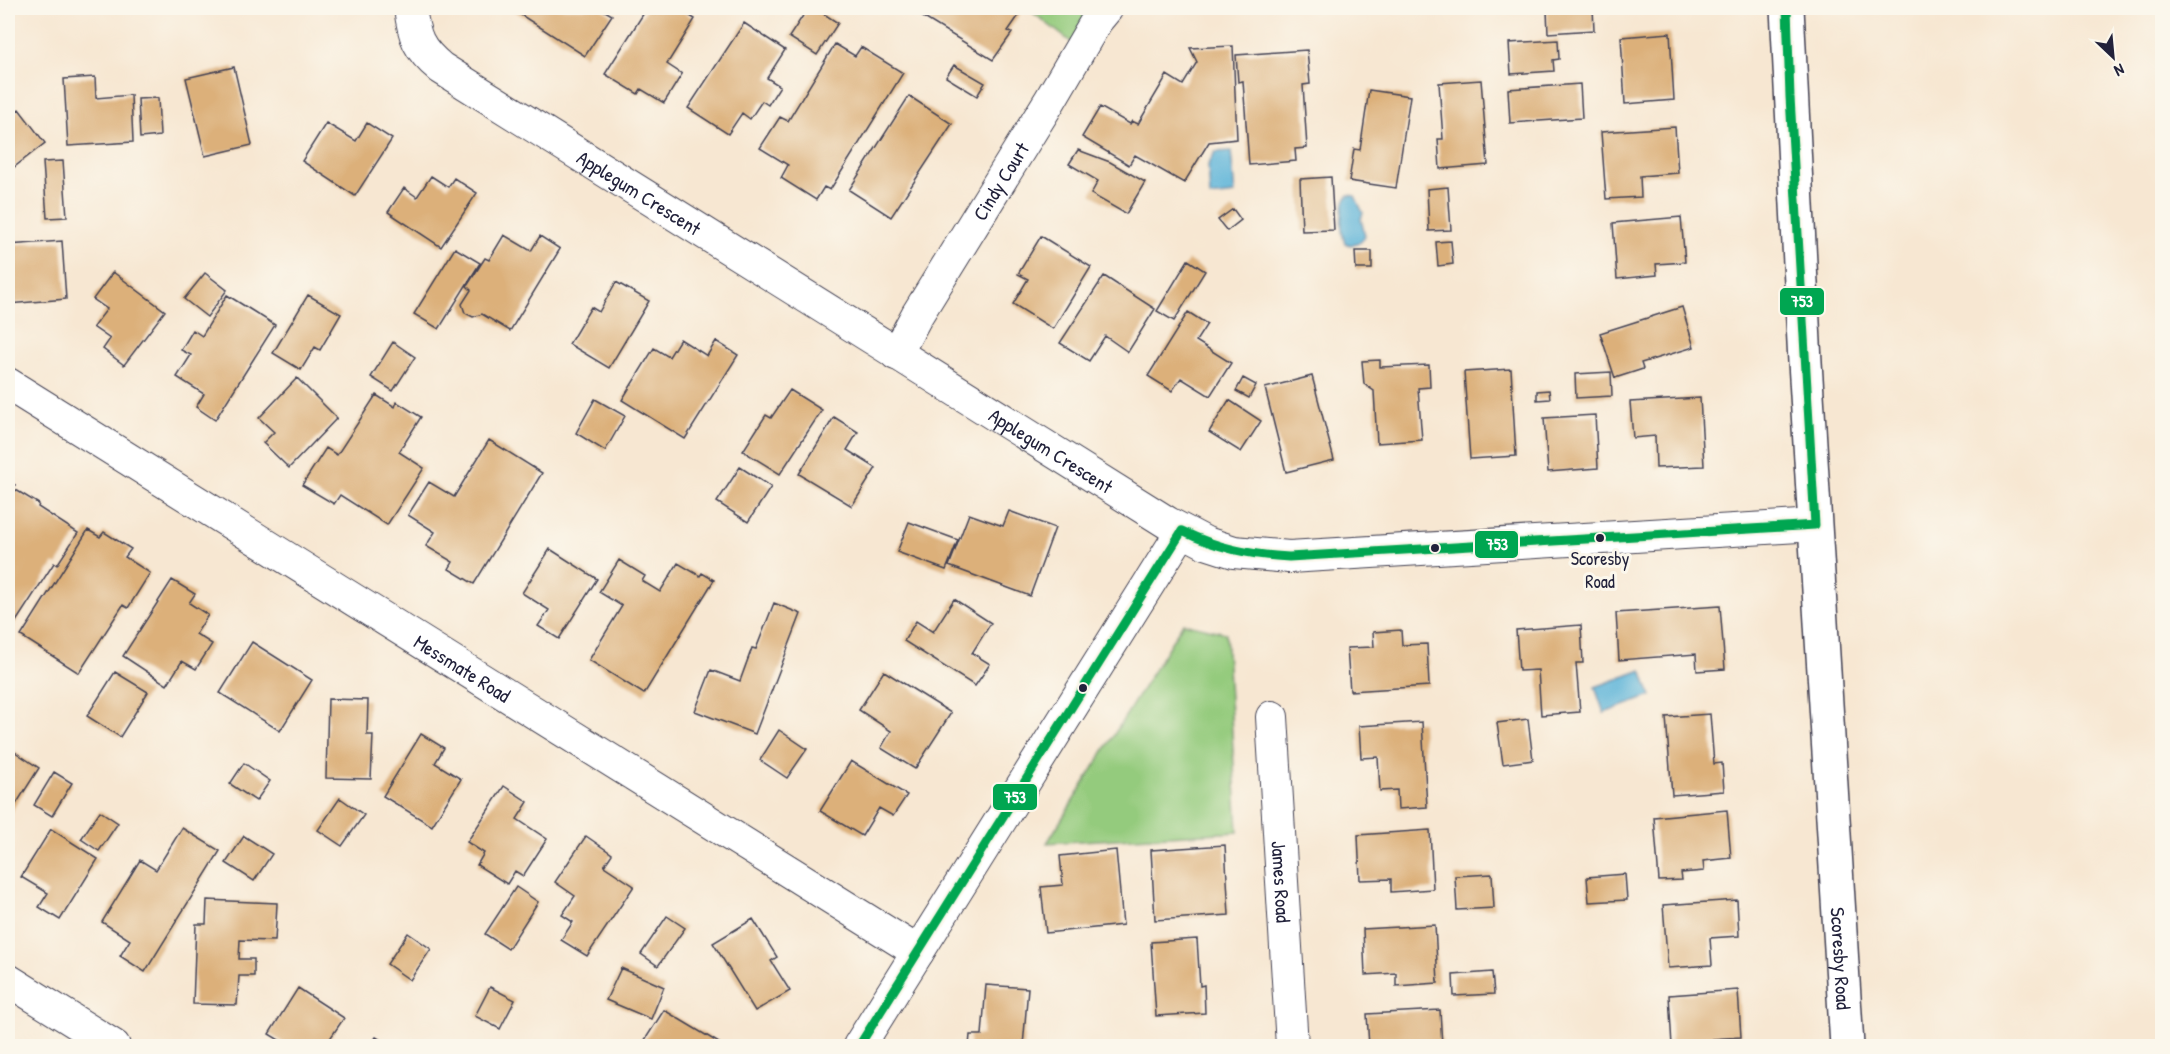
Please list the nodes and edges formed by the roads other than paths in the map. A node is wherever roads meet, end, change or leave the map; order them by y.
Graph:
1 (410, 8) edge
2 (1107, 8) edge
3 (1787, 8) edge
4 (896, 354) junction
5 (8, 384) edge
6 (1815, 525) junction
7 (1182, 531) junction
8 (1272, 717) dead end
9 (918, 952) junction
10 (8, 980) edge
11 (114, 1047) edge
12 (859, 1047) edge
13 (1292, 1047) edge
14 (1847, 1047) edge

1 - 4 street, Applegum Crescent
2 - 4 street, Cindy Court
3 - 6 main road, Scoresby Road
4 - 7 street, Applegum Crescent
5 - 9 street, Messmate Road
6 - 7 street, Applegum Crescent
6 - 14 main road, Scoresby Road
7 - 9 street
8 - 13 street, James Road
9 - 12 street
10 - 11 street

